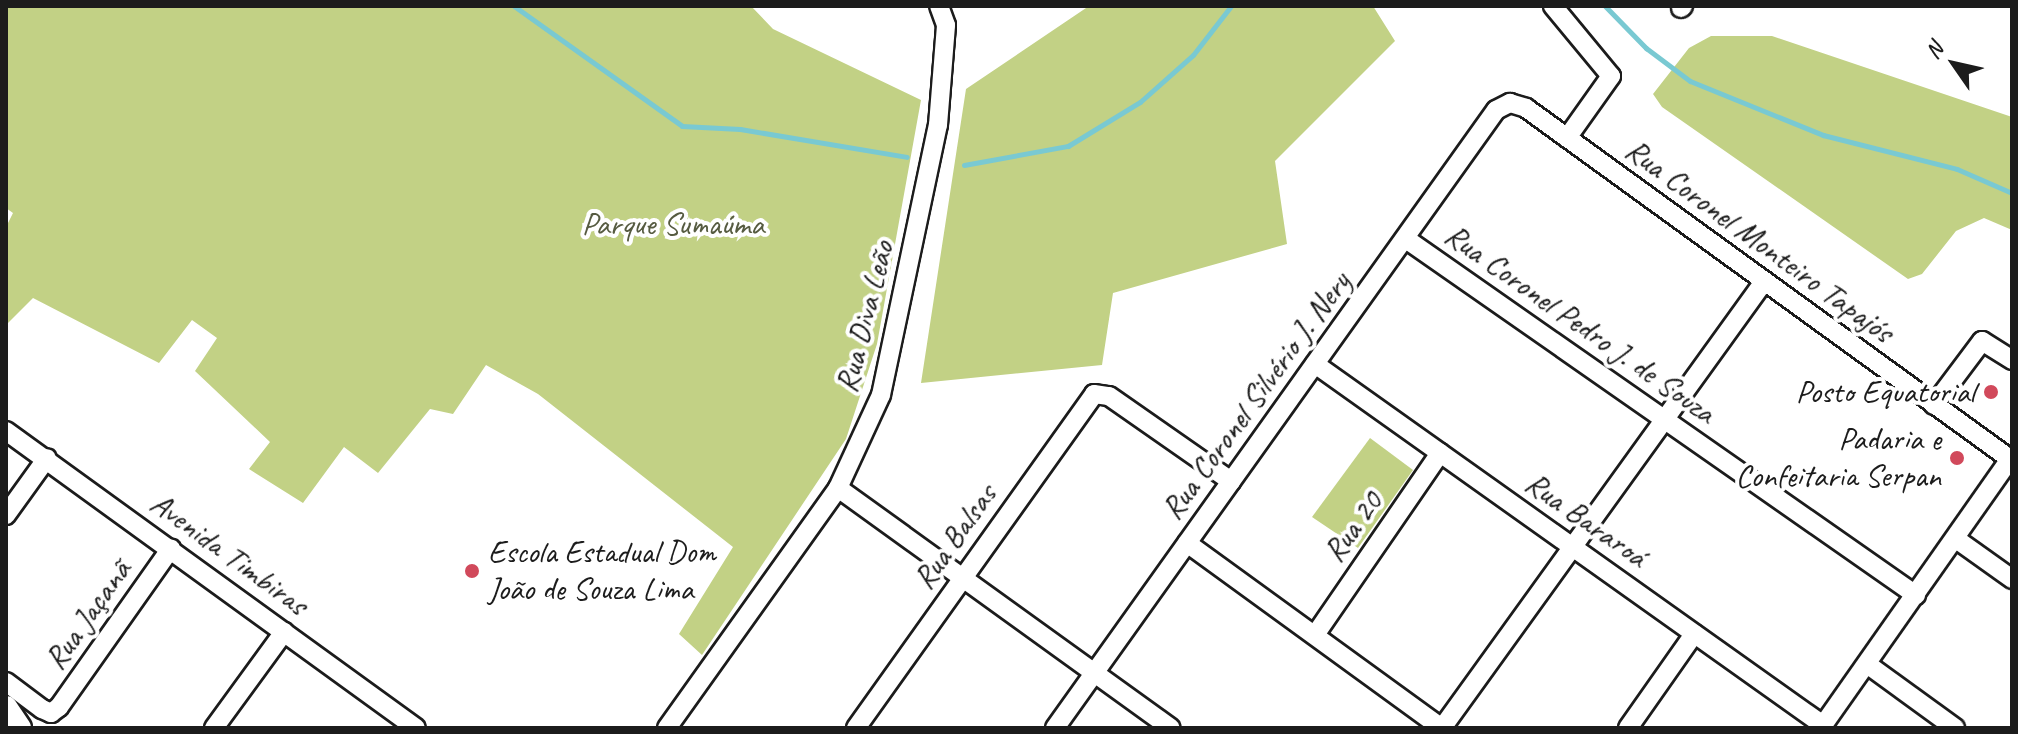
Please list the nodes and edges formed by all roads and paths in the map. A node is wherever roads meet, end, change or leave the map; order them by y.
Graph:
1 (939, 6) edge
2 (1553, 6) edge
3 (1510, 103) joint
4 (1567, 138) junction
5 (1406, 239) junction
6 (1763, 283) junction
7 (2012, 360) edge
8 (1315, 364) junction
9 (1934, 405) junction
10 (1665, 421) junction
11 (6, 431) edge
12 (1440, 453) junction
13 (47, 458) junction
14 (2011, 458) edge
15 (1231, 481) junction
16 (838, 488) junction
17 (6, 515) edge
18 (1956, 539) junction
19 (1187, 543) junction
20 (1572, 547) junction
21 (171, 548) junction
22 (962, 578) junction
23 (2012, 579) edge
24 (1916, 595) junction
25 (284, 632) junction
26 (1694, 634) junction
27 (1315, 635) junction
28 (1867, 664) junction
29 (1096, 671) junction
30 (6, 682) edge
31 (6, 707) edge
32 (408, 726) edge
33 (1822, 727) edge
34 (20, 728) edge
35 (214, 728) edge
36 (667, 728) edge
37 (856, 728) edge
38 (1055, 728) edge
39 (1171, 728) edge
40 (1442, 728) edge
41 (1628, 728) edge
42 (1955, 728) edge

1 - 16 street, Rua Diva Leão
2 - 4 street
3 - 4 street, Rua Coronel Monteiro Tapajós
3 - 5 street, Rua Coronel Silvério J. Nery
4 - 6 street, Rua Coronel Monteiro Tapajós
5 - 8 street, Rua Coronel Silvério J. Nery
5 - 10 street, Rua Coronel Pedro J. de Souza
6 - 9 street, Rua Coronel Monteiro Tapajós
6 - 10 street
7 - 9 street
8 - 12 street, Rua Bararoá
8 - 15 street, Rua Coronel Silvério J. Nery
9 - 14 street, Rua Coronel Monteiro Tapajós
10 - 20 street
10 - 24 street, Rua Coronel Pedro J. de Souza
11 - 13 street, Avenida Timbiras
12 - 20 street, Rua Bararoá
12 - 27 street, Rua 20
13 - 17 street
13 - 21 street, Avenida Timbiras
14 - 18 street
15 - 19 street, Rua Coronel Silvério J. Nery
15 - 22 street, Rua Balsas
16 - 22 street
16 - 36 street, Rua Diva Leão
18 - 23 street
18 - 24 street
19 - 27 street
19 - 29 street, Rua Coronel Silvério J. Nery
20 - 26 street, Rua Bararoá
20 - 40 street
21 - 25 street, Avenida Timbiras
21 - 30 street, Rua Jaçanã
22 - 29 street
22 - 37 street, Rua Balsas
24 - 28 street
25 - 32 street, Avenida Timbiras
25 - 35 street
26 - 33 street, Rua Bararoá
26 - 41 street
27 - 40 street
28 - 33 street
28 - 42 street
29 - 38 street, Rua Coronel Silvério J. Nery
29 - 39 street
31 - 34 main road

